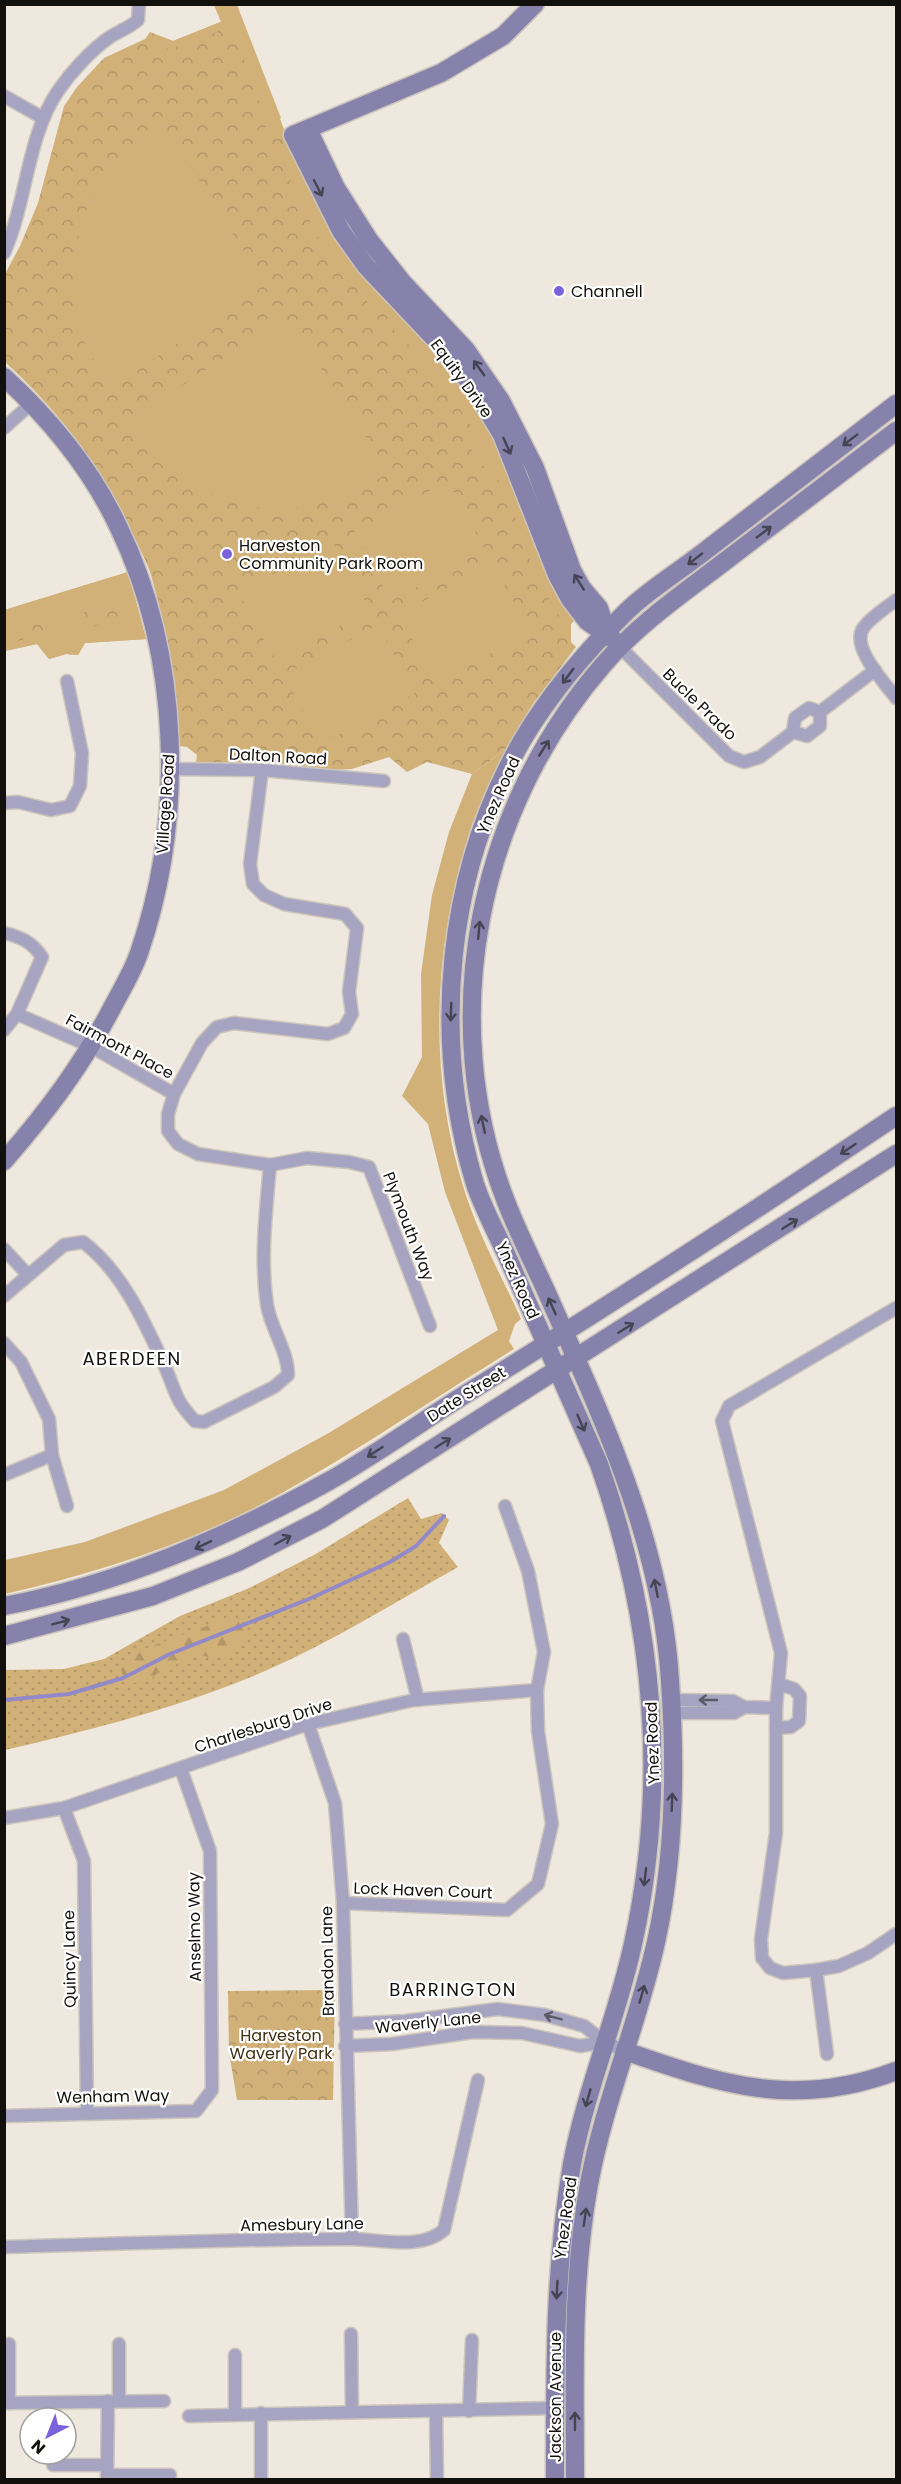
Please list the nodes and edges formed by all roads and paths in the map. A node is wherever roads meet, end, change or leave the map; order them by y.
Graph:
1 (139, 4) edge
2 (535, 4) edge
3 (4, 96) edge
4 (43, 118) junction
5 (5, 252) edge
6 (4, 378) edge
7 (32, 402) junction
8 (897, 404) edge
9 (4, 428) edge
10 (897, 431) edge
11 (897, 600) edge
12 (607, 632) junction
13 (620, 647) junction
14 (875, 670) junction
15 (67, 681) dead end
16 (897, 698) edge
17 (820, 712) junction
18 (793, 732) junction
19 (170, 769) junction
20 (262, 770) junction
21 (384, 781) dead end
22 (4, 803) edge
23 (4, 933) edge
24 (17, 1014) junction
25 (4, 1030) edge
26 (92, 1047) junction
27 (174, 1094) junction
28 (897, 1116) edge
29 (897, 1154) edge
30 (4, 1161) edge
31 (270, 1166) junction
32 (4, 1249) edge
33 (27, 1274) junction
34 (4, 1296) edge
35 (897, 1308) edge
36 (430, 1326) dead end
37 (564, 1333) junction
38 (4, 1343) edge
39 (546, 1344) junction
40 (576, 1359) junction
41 (557, 1370) junction
42 (52, 1455) junction
43 (4, 1475) edge
44 (67, 1506) dead end
45 (505, 1506) dead end
46 (4, 1606) edge
47 (639, 1610) junction
48 (4, 1636) edge
49 (403, 1639) dead end
50 (779, 1684) junction
51 (537, 1690) junction
52 (418, 1700) junction
53 (672, 1707) junction
54 (776, 1708) junction
55 (308, 1724) junction
56 (776, 1728) junction
57 (181, 1769) junction
58 (64, 1808) junction
59 (4, 1818) edge
60 (343, 1904) junction
61 (897, 1934) edge
62 (816, 1970) junction
63 (345, 2024) junction
64 (605, 2042) junction
65 (345, 2046) junction
66 (625, 2050) junction
67 (827, 2054) dead end
68 (897, 2071) edge
69 (478, 2080) dead end
70 (212, 2090) joint
71 (87, 2114) junction
72 (4, 2116) edge
73 (352, 2239) junction
74 (4, 2247) edge
75 (556, 2316) joint
76 (575, 2317) joint
77 (351, 2334) dead end
78 (472, 2340) dead end
79 (9, 2344) dead end
80 (119, 2344) dead end
81 (235, 2355) dead end
82 (114, 2401) junction
83 (165, 2401) dead end
84 (7, 2403) edge
85 (555, 2408) junction
86 (469, 2411) junction
87 (352, 2412) junction
88 (436, 2412) junction
89 (261, 2413) junction
90 (235, 2414) junction
91 (189, 2416) dead end
92 (60, 2466) edge
93 (107, 2473) edge
94 (170, 2475) dead end
95 (261, 2480) edge
96 (437, 2480) edge
97 (555, 2480) edge
98 (575, 2480) edge

1 - 4 street
2 - 12 main road, Equity Drive
3 - 4 street
4 - 5 street
6 - 7 main road, Village Road
7 - 9 street
7 - 19 main road, Village Road
8 -> 12 main road, Ynez Road
13 -> 10 main road, Ynez Road
11 - 14 street
12 - 13 main road, Equity Drive
12 -> 39 main road, Ynez Road
13 - 18 street, Bucle Prado
37 -> 13 main road, Ynez Road
14 - 16 street
14 - 17 street, Bucle Prado
15 - 22 street
17 - 18 street, Bucle Prado
17 - 18 street, Bucle Prado
19 - 20 street, Dalton Road
19 - 26 main road, Village Road
20 - 21 street, Dalton Road
20 - 27 street
23 - 24 street
24 - 25 street
24 - 26 street, Fairmont Place
26 - 27 street, Fairmont Place
26 - 30 main road, Village Road
27 - 31 street, Plymouth Way
28 -> 37 main road, Date Street
40 -> 29 main road, Date Street
31 - 33 street
31 - 36 street, Plymouth Way
32 - 33 street
33 - 34 street
35 - 50 street
37 - 39 main road, Date Street
37 - 40 main road, Ynez Road
38 - 42 street
39 - 41 main road, Ynez Road
39 -> 46 main road, Date Street
40 - 41 main road, Date Street
53 -> 40 main road, Ynez Road
41 -> 47 main road, Ynez Road
48 -> 41 main road, Date Street
42 - 43 street
42 - 44 street
45 - 51 street, Lock Haven Court
47 - 53 main road
47 -> 64 main road, Ynez Road
49 - 52 street
50 - 54 street
50 - 56 street
51 - 52 street, Charlesburg Drive
51 - 60 street, Lock Haven Court
52 - 55 street, Charlesburg Drive
53 - 54 street
66 -> 53 main road, Ynez Road
54 - 56 street
55 - 57 street, Charlesburg Drive
55 - 60 street, Brandon Lane
56 - 62 street
57 - 58 street, Charlesburg Drive
57 - 70 street, Anselmo Way
58 - 59 street, Charlesburg Drive
58 - 71 street, Quincy Lane
60 - 63 street, Brandon Lane
61 - 62 street
62 - 67 street
64 -> 63 street, Waverly Lane
63 - 65 street, Brandon Lane
64 - 65 street, Waverly Lane
64 - 66 street
64 -> 75 main road, Ynez Road
65 - 73 street, Brandon Lane
66 - 68 main road
76 -> 66 main road, Ynez Road
69 - 73 street, Amesbury Lane
70 - 71 street, Wenham Way
71 - 72 street, Wenham Way
73 - 74 street, Amesbury Lane
75 - 85 main road, Jackson Avenue
98 -> 76 main road, Jackson Avenue
77 - 87 street
78 - 86 street
79 - 84 street
80 - 82 street
81 - 90 street
82 - 83 street
82 - 84 street
82 - 93 street
85 - 86 street
85 - 97 main road, Jackson Avenue
86 - 88 street
87 - 88 street
87 - 89 street
88 - 96 street
89 - 90 street
89 - 95 street
90 - 91 street
92 - 93 street
93 - 94 street

